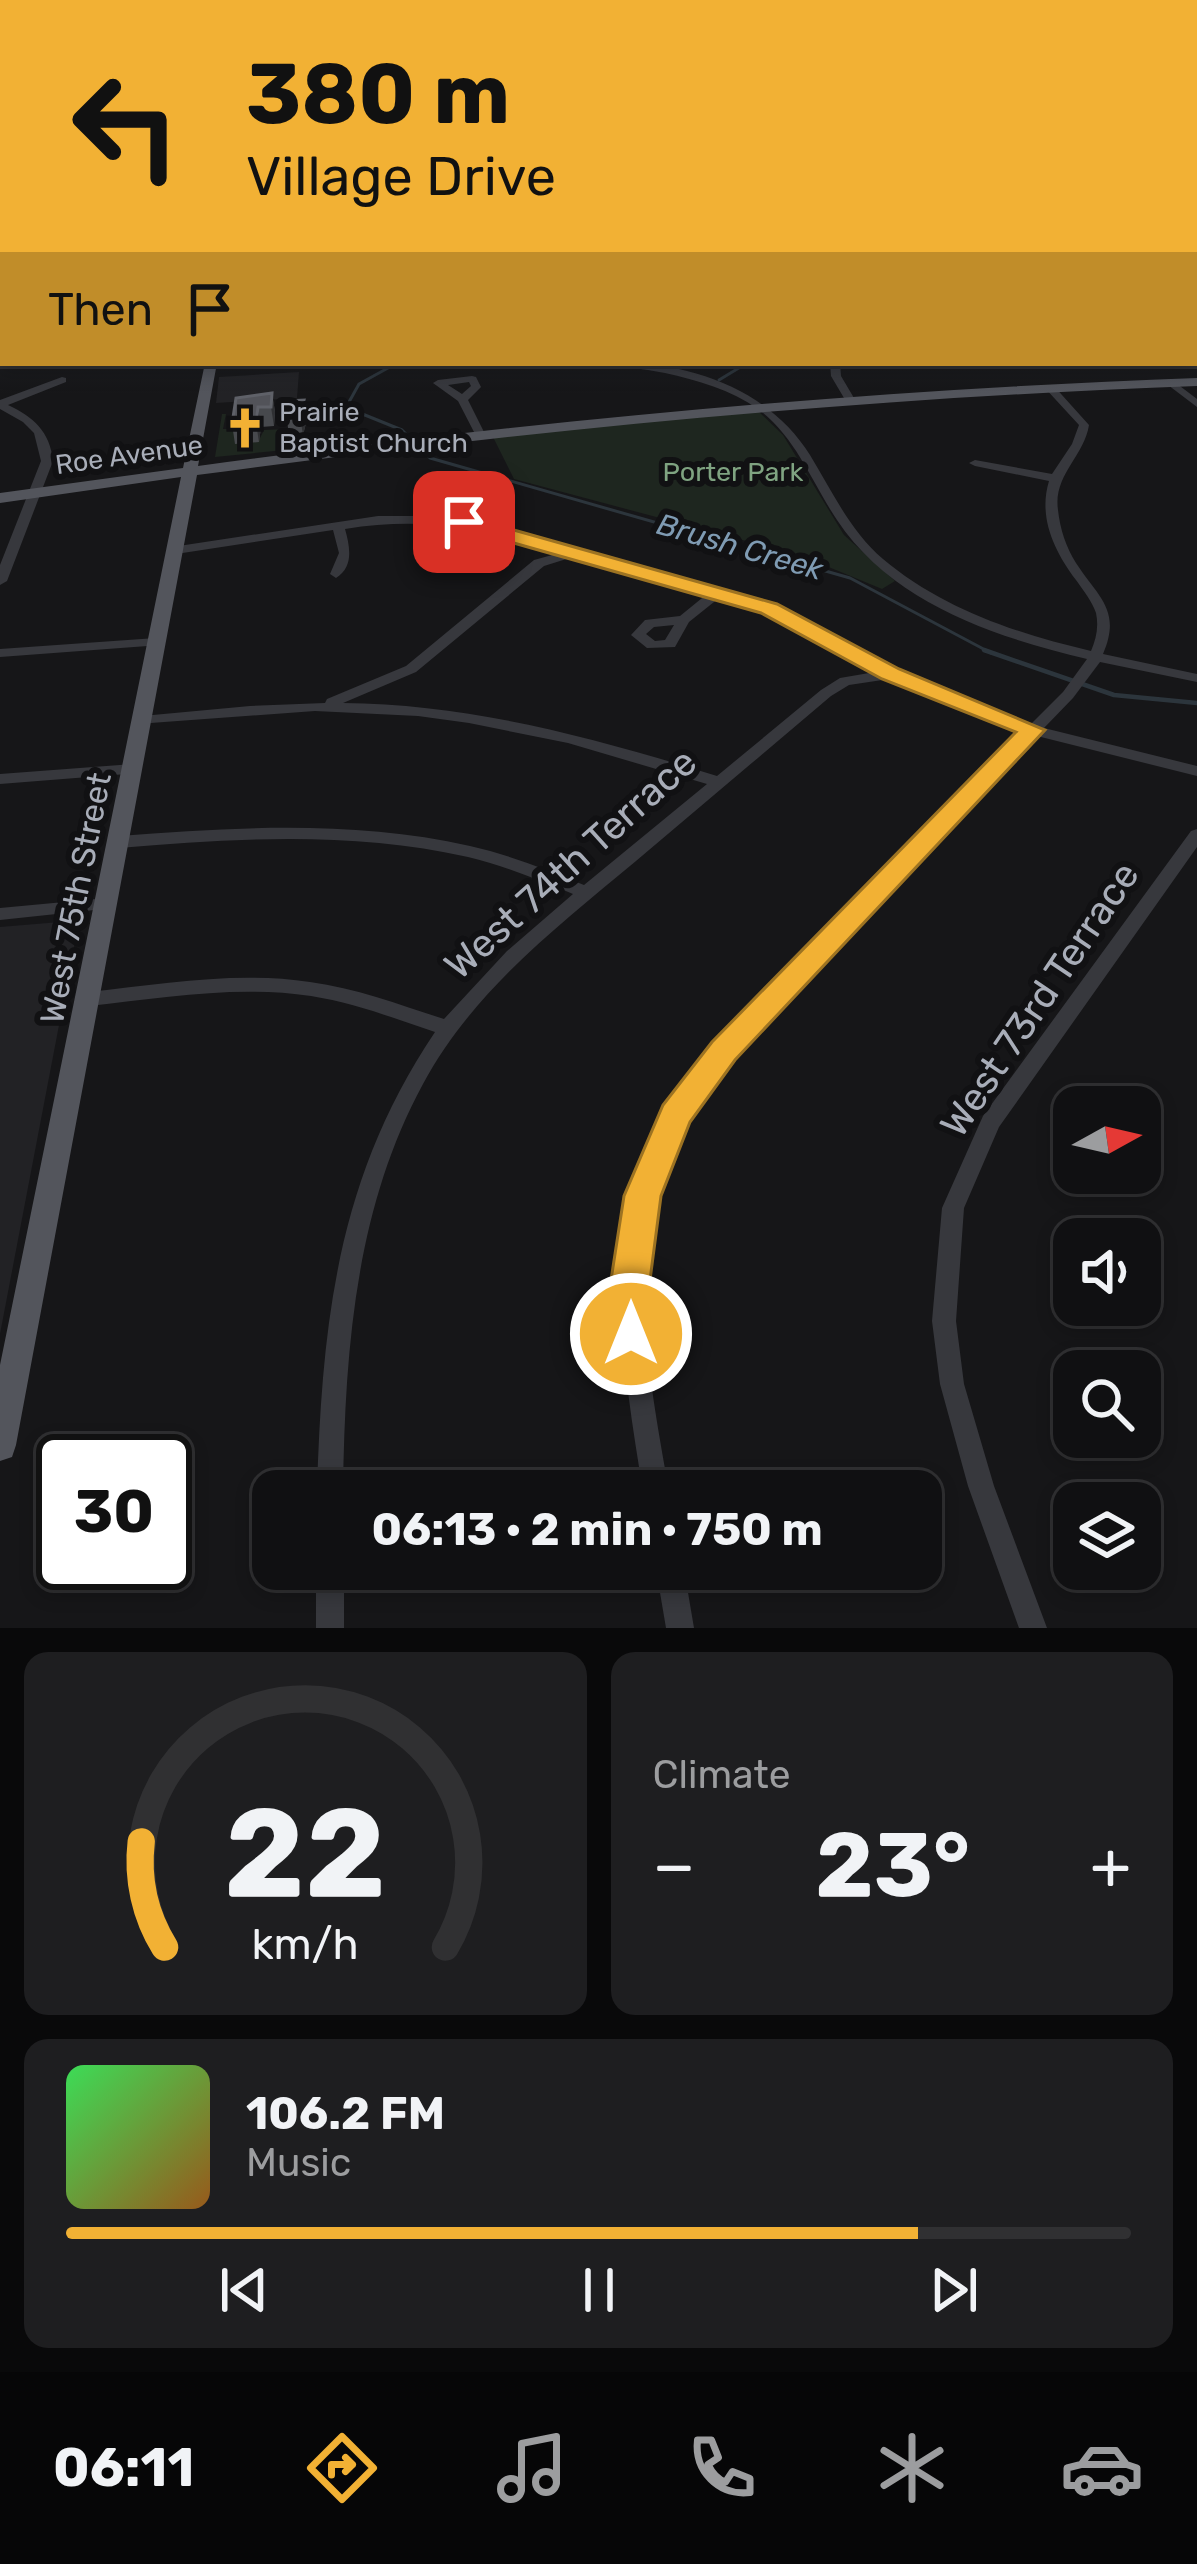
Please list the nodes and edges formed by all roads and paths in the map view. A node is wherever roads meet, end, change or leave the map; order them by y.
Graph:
1 (210, 366) edge
2 (836, 366) edge
3 (673, 368) edge
4 (62, 380) dead end
5 (1197, 382) edge
6 (1172, 383) junction
7 (1049, 387) junction
8 (849, 398) junction
9 (462, 399) dead end
10 (0, 404) edge
11 (1197, 404) edge
12 (756, 405) junction
13 (479, 432) junction
14 (975, 463) dead end
15 (191, 470) junction
16 (1054, 478) junction
17 (36, 493) junction
18 (0, 498) edge
19 (338, 525) junction
20 (539, 542) junction
21 (176, 550) junction
22 (576, 552) junction
23 (539, 563) junction
24 (336, 574) dead end
25 (0, 581) edge
26 (718, 592) junction
27 (684, 620) dead end
28 (156, 642) junction
29 (0, 653) edge
30 (851, 653) junction
31 (1099, 657) junction
32 (890, 674) junction
33 (398, 677) junction
34 (1197, 678) edge
35 (845, 681) junction
36 (313, 706) junction
37 (411, 712) junction
38 (142, 721) junction
39 (1032, 730) junction
40 (134, 769) junction
41 (1197, 771) edge
42 (0, 779) edge
43 (718, 782) junction
44 (1197, 835) edge
45 (119, 842) junction
46 (585, 892) junction
47 (107, 904) junction
48 (0, 914) edge
49 (88, 999) junction
50 (448, 1028) junction
51 (0, 1445) edge
52 (331, 1470) edge
53 (653, 1470) edge
54 (330, 1590) edge
55 (674, 1590) edge
56 (330, 1628) edge
57 (680, 1628) edge
58 (1033, 1628) edge

1 - 15 main road, West 75th Street
2 - 8 street
3 - 12 street
4 - 10 street
5 - 6 main road, Roe Avenue
6 - 7 main road, Roe Avenue
6 - 11 street
7 - 8 main road, Roe Avenue
7 - 16 street
8 - 12 main road, Roe Avenue
9 - 13 street
10 - 17 street
12 - 13 main road, Roe Avenue
12 - 31 street
13 - 15 main road, Roe Avenue
14 - 16 street
15 - 17 main road, Roe Avenue
15 - 21 main road, West 75th Street
16 - 31 street
17 - 18 main road, Roe Avenue
17 - 25 street
19 - 20 street
19 - 21 street
19 - 24 street
20 - 22 street
20 - 23 street
21 - 28 main road, West 75th Street
22 - 23 street
22 - 26 street
23 - 33 street
26 - 27 street
26 - 30 street
28 - 29 street
28 - 38 main road, West 75th Street
30 - 32 street
30 - 35 street
31 - 34 street
31 - 39 street
32 - 35 street, West 74th Terrace
32 - 39 street
33 - 36 street
33 - 37 street
35 - 43 street, West 74th Terrace
36 - 37 street
36 - 38 street
37 - 43 street
38 - 40 main road, West 75th Street
39 - 41 street
39 - 53 street
40 - 42 street
40 - 45 main road, West 75th Street
43 - 46 street, West 74th Terrace
44 - 58 street, West 73rd Terrace
45 - 46 street
45 - 47 main road, West 75th Street
46 - 50 street, West 74th Terrace
47 - 48 street
47 - 49 main road, West 75th Street
49 - 50 street
49 - 51 main road, West 75th Street
50 - 52 street, West 74th Terrace
54 - 56 street
55 - 57 street

